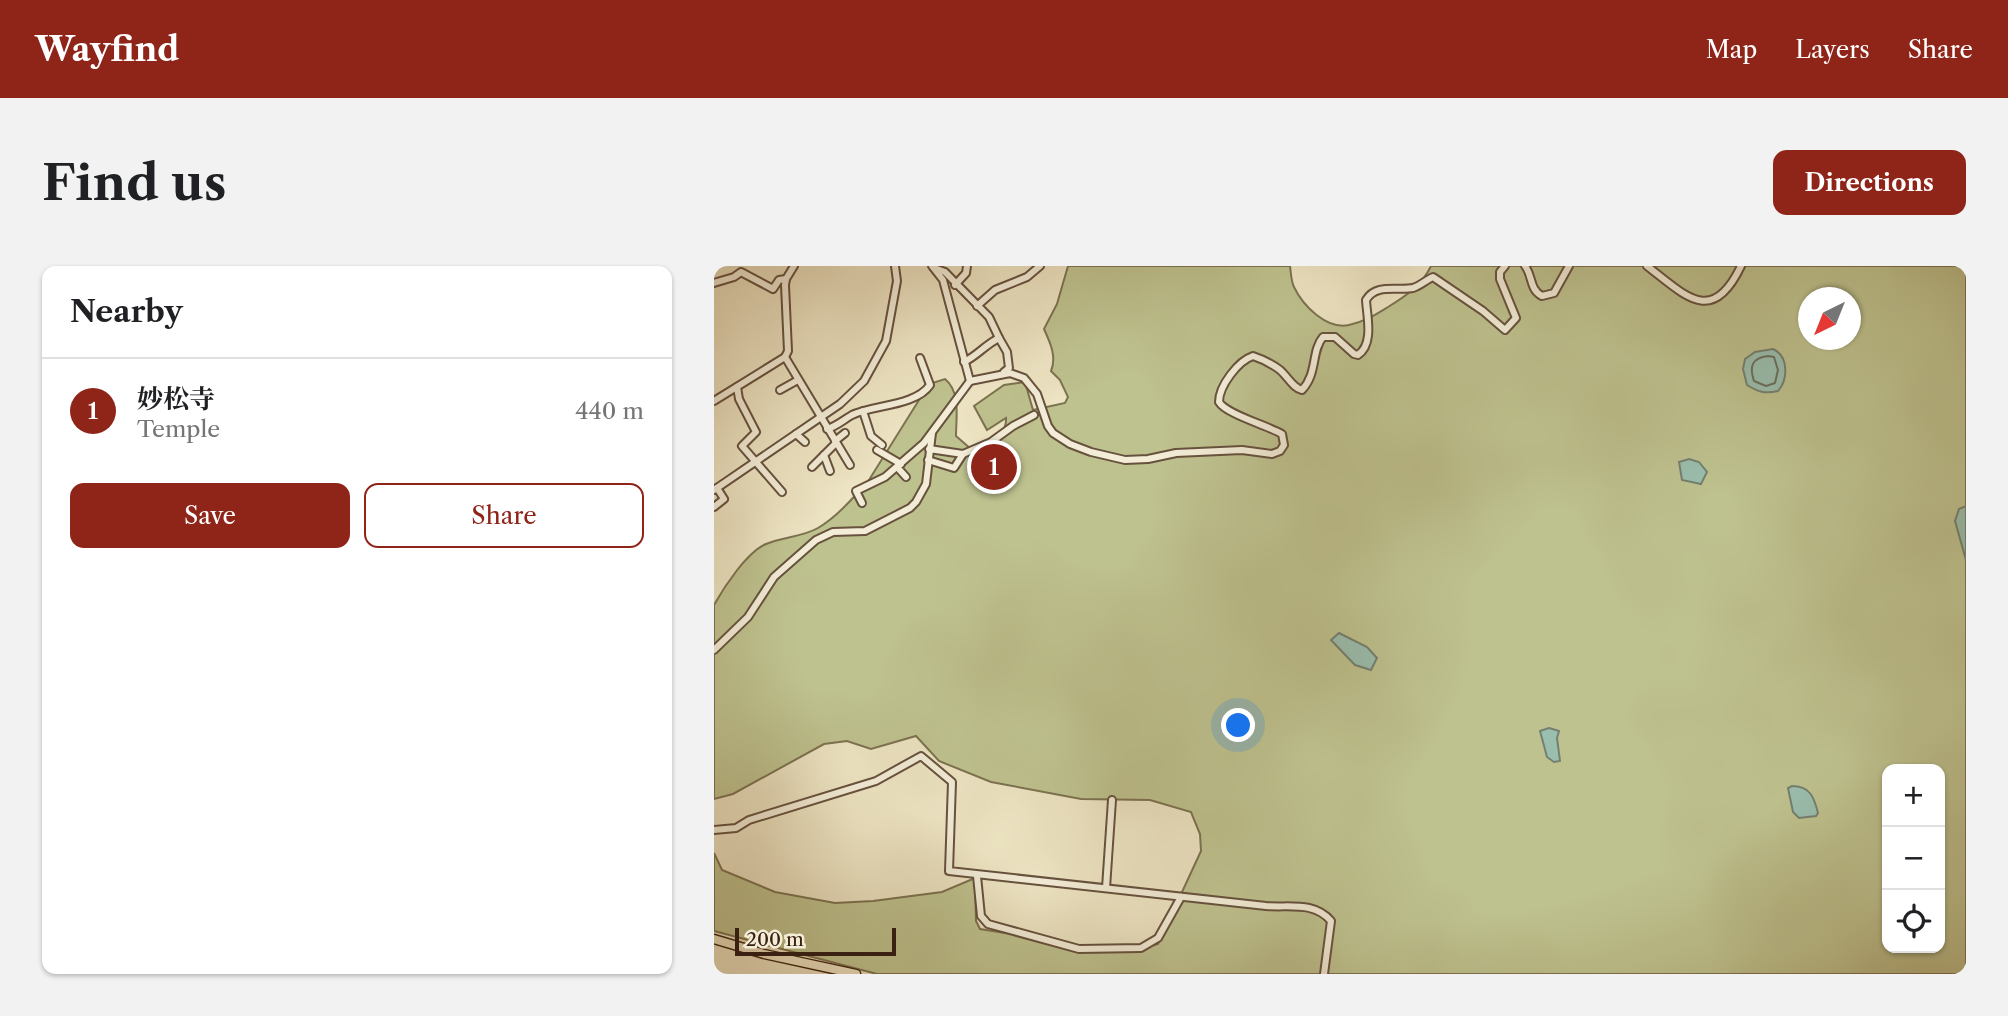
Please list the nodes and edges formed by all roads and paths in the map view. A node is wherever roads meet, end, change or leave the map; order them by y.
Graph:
1 (794, 266) edge
2 (895, 266) edge
3 (967, 266) edge
4 (1040, 266) edge
5 (1505, 266) edge
6 (1525, 266) edge
7 (1569, 266) edge
8 (1647, 266) edge
9 (1741, 266) edge
10 (933, 267) edge
11 (786, 279) junction
12 (714, 283) edge
13 (955, 285) junction
14 (977, 306) junction
15 (999, 338) junction
16 (785, 357) junction
17 (920, 358) dead end
18 (964, 362) junction
19 (1000, 376) junction
20 (798, 380) junction
21 (970, 381) junction
22 (737, 387) junction
23 (780, 390) dead end
24 (714, 401) edge
25 (863, 411) junction
26 (1034, 415) dead end
27 (820, 418) junction
28 (827, 429) junction
29 (845, 433) dead end
30 (932, 433) junction
31 (796, 434) junction
32 (805, 442) dead end
33 (835, 442) junction
34 (929, 449) junction
35 (963, 454) junction
36 (824, 455) junction
37 (928, 460) junction
38 (757, 461) junction
39 (850, 465) dead end
40 (899, 465) junction
41 (812, 467) dead end
42 (830, 471) dead end
43 (906, 477) dead end
44 (715, 489) edge
45 (782, 492) dead end
46 (862, 503) dead end
47 (714, 507) edge
48 (714, 650) edge
49 (1112, 800) dead end
50 (714, 830) edge
51 (977, 876) junction
52 (1106, 888) junction
53 (1181, 897) junction
54 (714, 939) edge
55 (856, 974) edge
56 (1324, 974) edge

1 - 11 street
2 - 27 street
3 - 13 street
4 - 14 street
5 - 19 street
6 - 7 street
8 - 9 street
10 - 13 street
10 - 18 street
11 - 12 street
11 - 16 street
13 - 14 street
14 - 15 street
15 - 18 street
15 - 19 street
16 - 20 street
16 - 22 street
17 - 25 street
18 - 21 street
19 - 21 street
20 - 23 street
20 - 27 street
21 - 30 street
22 - 24 street
22 - 38 street
25 - 28 street
25 - 40 street
26 - 35 street
27 - 28 street
27 - 31 street
28 - 33 street
29 - 33 street
30 - 34 street
30 - 40 street
31 - 32 street
31 - 38 street
33 - 36 street
33 - 39 street
34 - 35 street
34 - 37 street
35 - 37 street
36 - 41 street
36 - 42 street
37 - 48 street
38 - 44 street
38 - 45 street
40 - 43 street
40 - 46 street
44 - 47 street
49 - 52 street
50 - 51 street
51 - 52 street
51 - 53 street
52 - 53 street
53 - 56 street
54 - 55 main road

